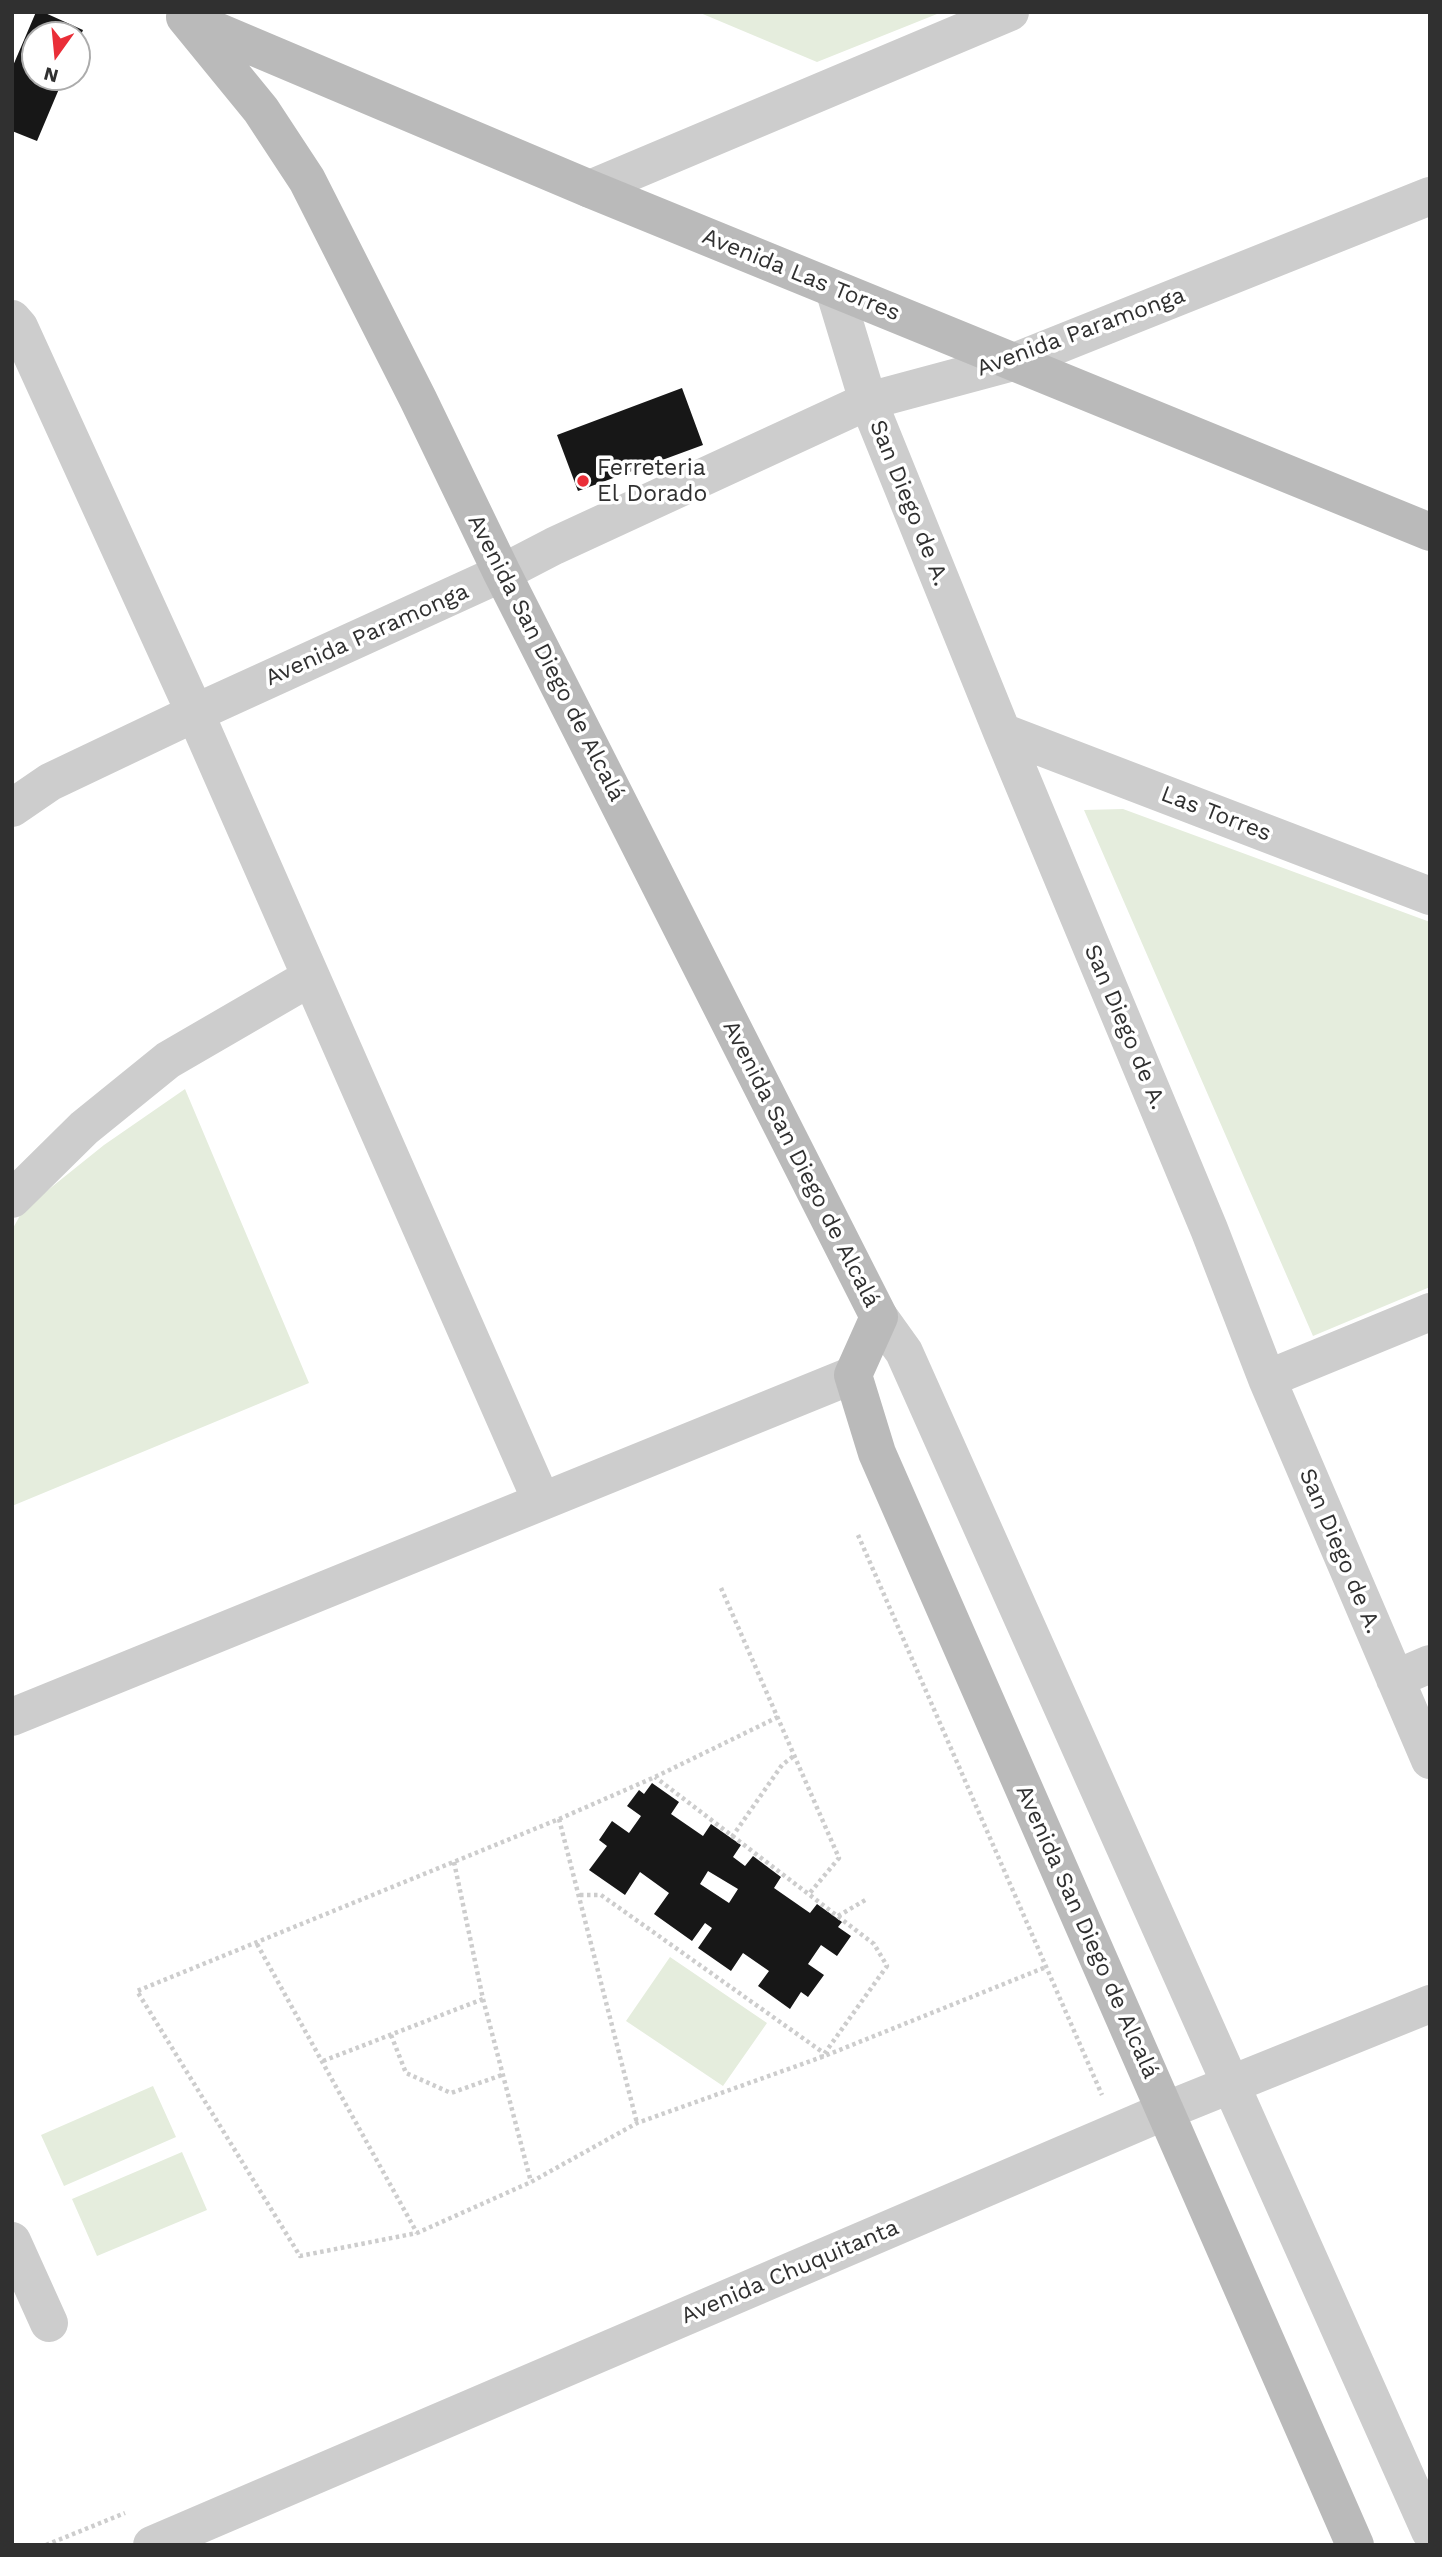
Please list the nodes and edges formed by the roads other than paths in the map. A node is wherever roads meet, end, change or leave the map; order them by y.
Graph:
1 (1010, 12) edge
2 (185, 14) edge
3 (590, 190) junction
4 (1430, 196) edge
5 (834, 289) junction
6 (12, 319) edge
7 (1017, 362) junction
8 (868, 401) junction
9 (1430, 532) edge
10 (502, 573) junction
11 (195, 713) junction
12 (1002, 732) junction
13 (12, 808) edge
14 (1430, 896) edge
15 (311, 977) junction
16 (12, 1199) edge
17 (1430, 1312) edge
18 (879, 1317) junction
19 (853, 1375) junction
20 (1267, 1380) junction
21 (541, 1500) junction
22 (1430, 1664) edge
23 (1395, 1679) junction
24 (12, 1717) edge
25 (1430, 1760) edge
26 (1430, 2004) edge
27 (1230, 2085) junction
28 (1165, 2111) junction
29 (12, 2241) edge
30 (49, 2323) dead end
31 (1430, 2531) edge
32 (152, 2545) edge
33 (1355, 2545) edge

1 - 3 street
2 - 3 street, Avenida Las Torres
2 - 10 street, Avenida San Diego de Alcalá
3 - 5 street, Avenida Las Torres
4 - 7 street, Avenida Paramonga
5 - 7 street, Avenida Las Torres
5 - 8 street, San Diego de A.
6 - 11 street
7 - 8 street, Avenida Paramonga
7 - 9 street, Avenida Las Torres
8 - 10 street, Avenida Paramonga
8 - 12 street, San Diego de A.
10 - 11 street, Avenida Paramonga
10 - 18 street, Avenida San Diego de Alcalá
11 - 13 street, Avenida Paramonga
11 - 15 street
12 - 14 street, Las Torres
12 - 20 street, San Diego de A.
15 - 16 street
15 - 21 street
17 - 20 street
18 - 19 street, Avenida San Diego de Alcalá
18 - 27 street, Avenida San Diego de Alcalá
19 - 21 street
19 - 28 street, Avenida San Diego de Alcalá
20 - 23 street, San Diego de A.
21 - 24 street
22 - 23 street
23 - 25 street, San Diego de A.
26 - 27 street, Avenida Chuquitanta
27 - 28 street, Avenida Chuquitanta
27 - 31 street, Avenida San Diego de Alcalá
28 - 32 street, Avenida Chuquitanta
28 - 33 street, Avenida San Diego de Alcalá
29 - 30 street

